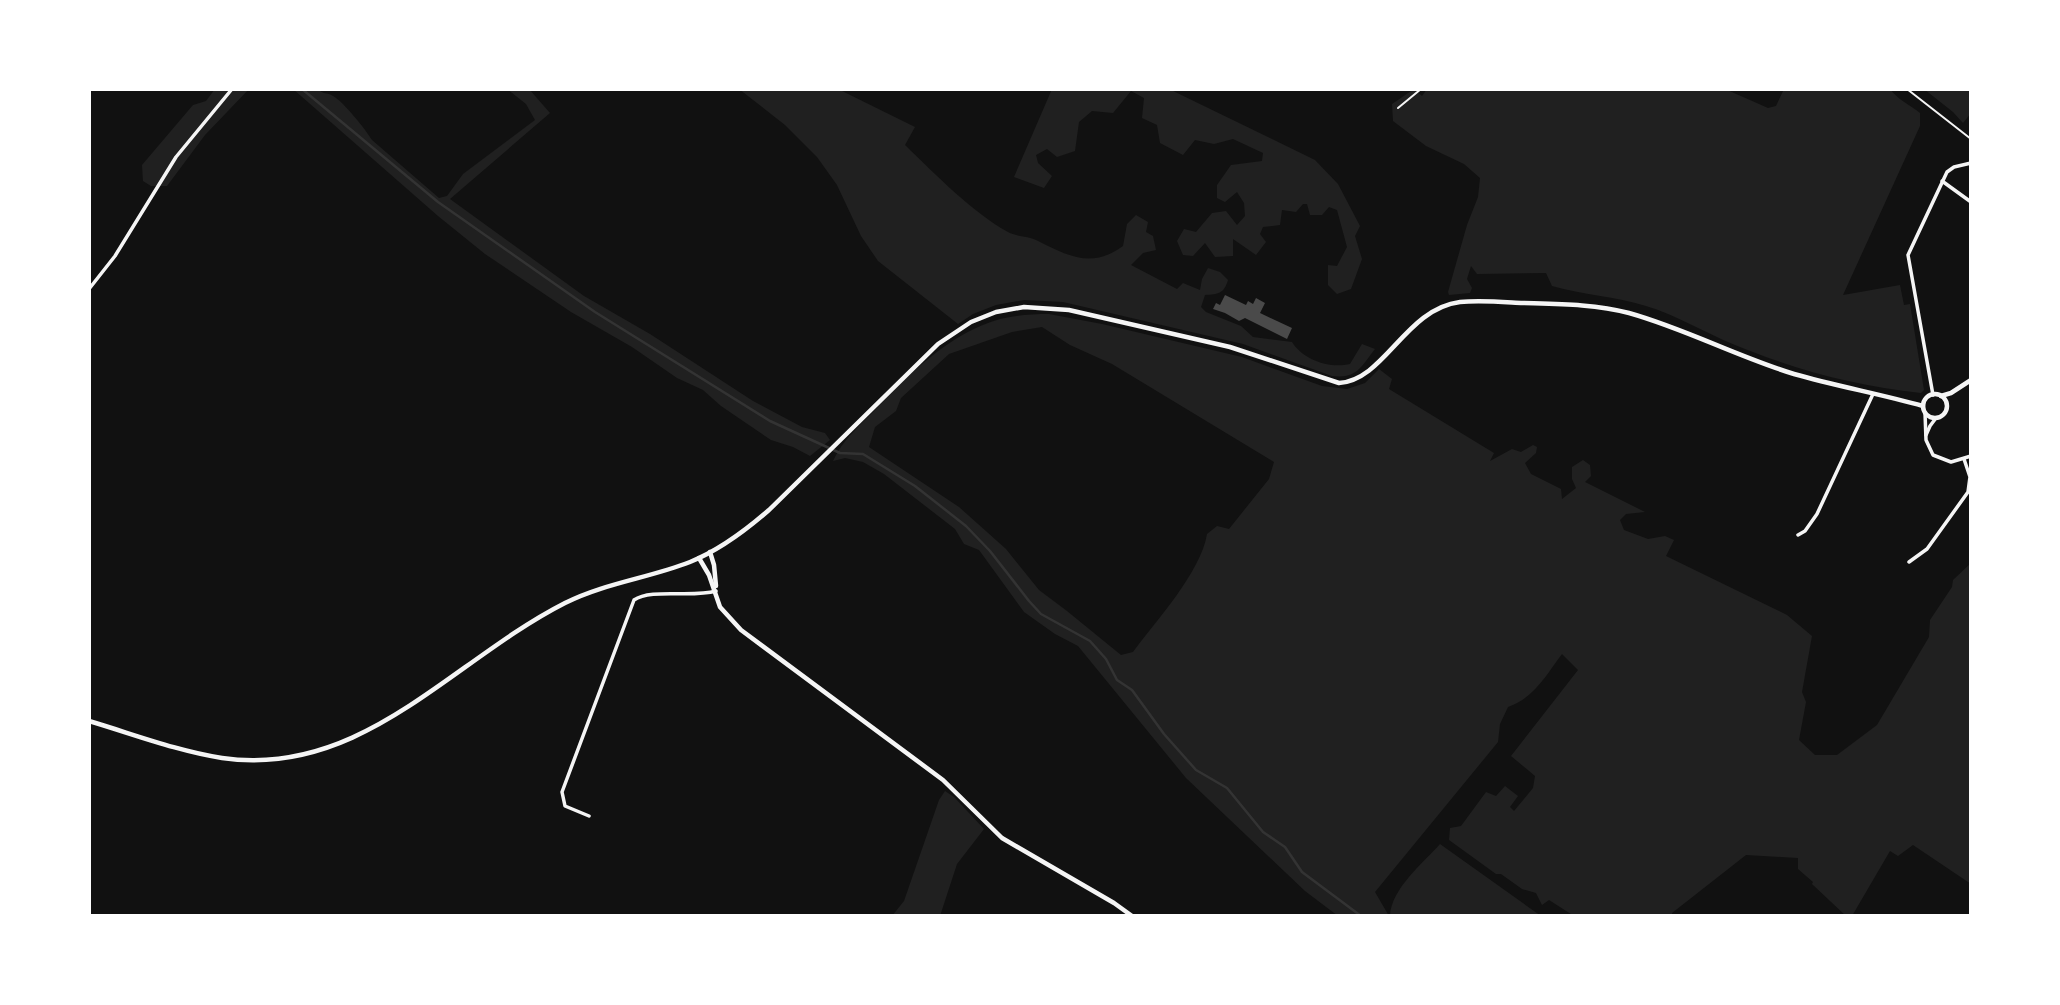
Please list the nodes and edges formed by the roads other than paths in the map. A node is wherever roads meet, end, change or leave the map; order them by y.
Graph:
1 (232, 89) edge
2 (1971, 163) edge
3 (1942, 181) junction
4 (1971, 202) edge
5 (89, 289) edge
6 (1971, 380) edge
7 (1951, 393) junction
8 (1873, 394) junction
9 (1933, 395) junction
10 (1941, 396) junction
11 (1946, 403) junction
12 (1923, 406) junction
13 (1925, 414) junction
14 (1936, 418) junction
15 (1926, 440) junction
16 (1971, 456) edge
17 (1964, 459) junction
18 (1798, 535) dead end
19 (710, 552) junction
20 (699, 558) junction
21 (1909, 562) dead end
22 (716, 590) junction
23 (89, 721) edge
24 (589, 816) dead end
25 (1132, 916) edge

1 - 5 street
2 - 3 street
3 - 4 street
3 - 9 street
6 - 7 street
7 - 10 street
7 - 11 street
8 - 12 street
8 - 18 street
8 - 19 street
9 - 10 street
9 - 12 street
10 - 11 street
11 - 14 street
12 - 13 street
13 - 14 street
13 - 15 street
14 - 15 street
15 - 17 street
16 - 17 street
17 - 21 street
19 - 20 street
19 - 22 street
20 - 22 street
20 - 23 street
22 - 24 street
22 - 25 street

